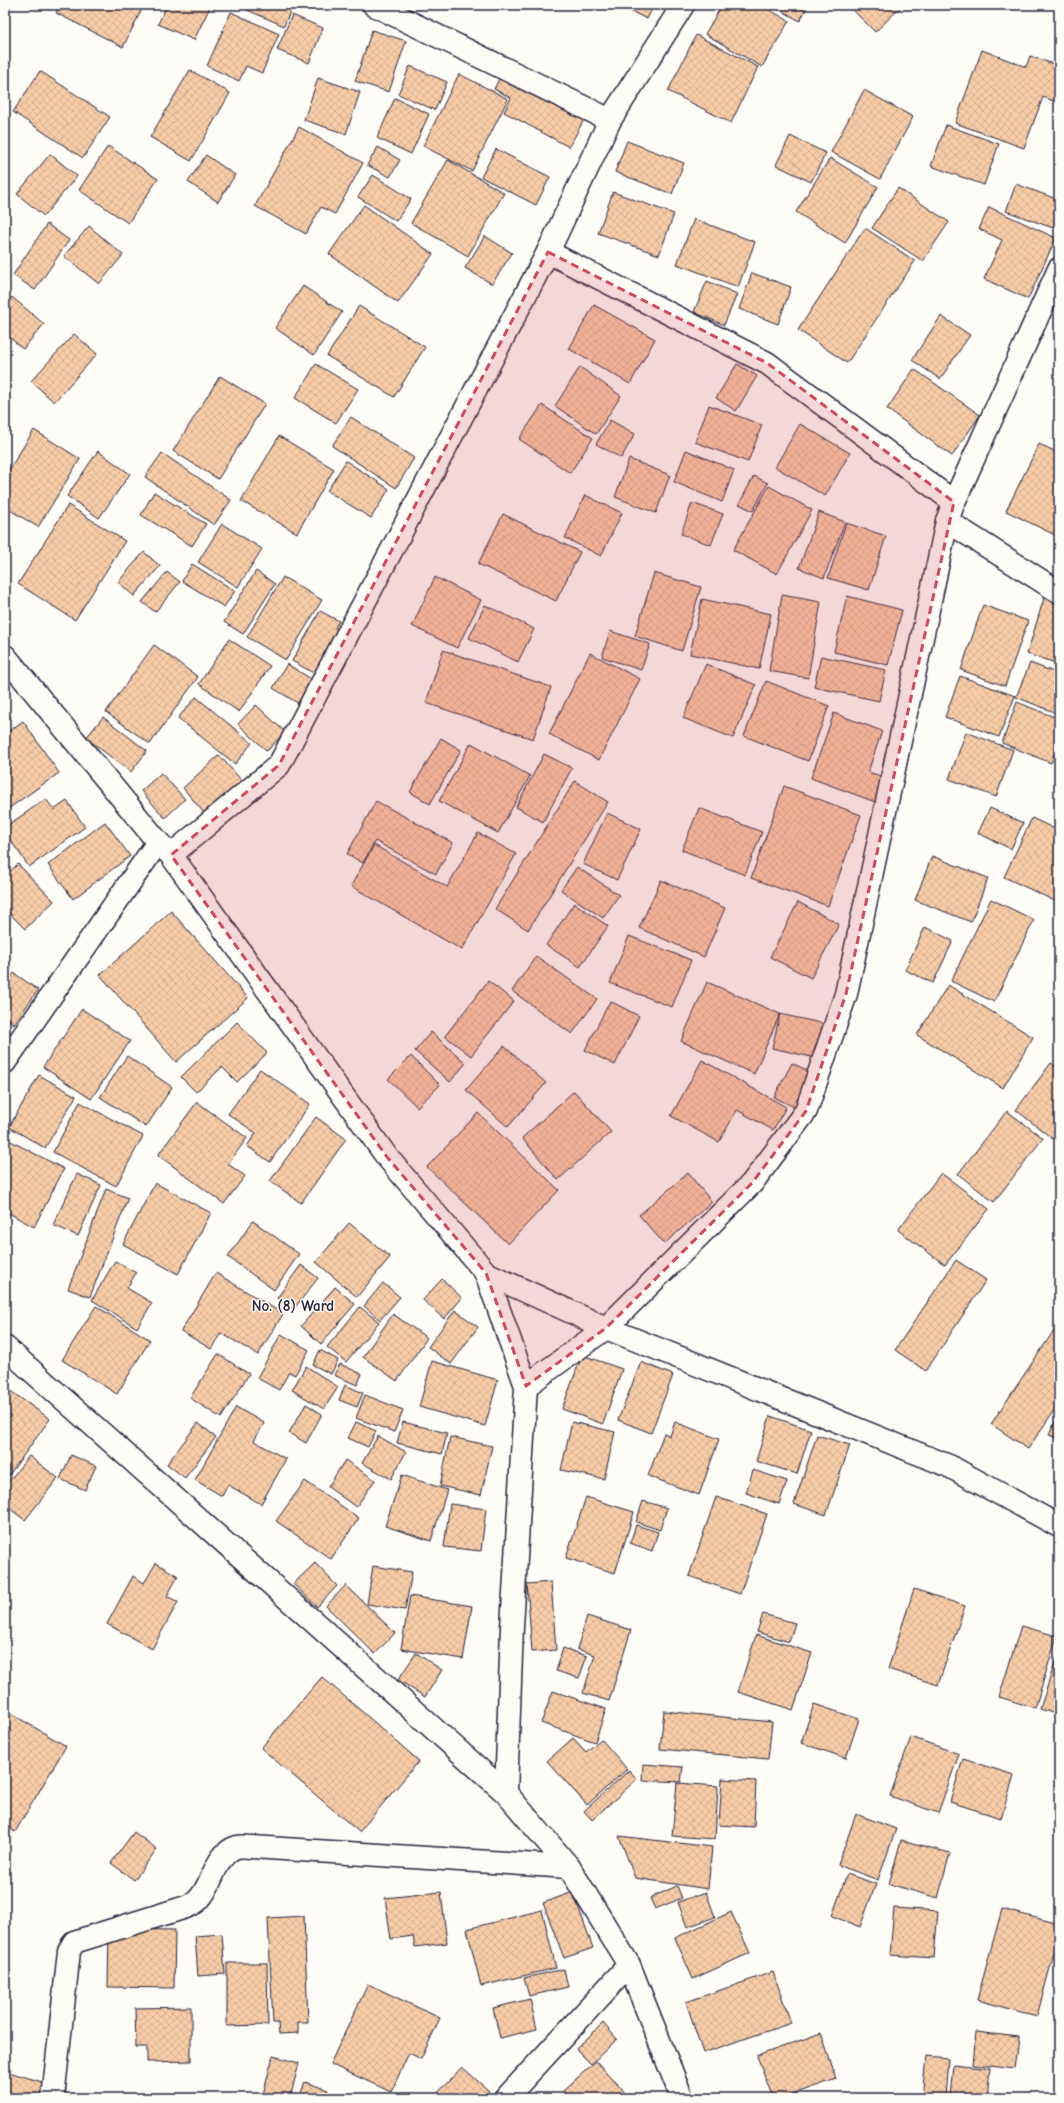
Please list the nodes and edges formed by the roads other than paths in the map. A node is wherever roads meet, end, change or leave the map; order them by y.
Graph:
1 (374, 5) edge
2 (683, 5) edge
3 (610, 120) junction
4 (548, 252) junction
5 (1059, 269) edge
6 (951, 512) junction
7 (1059, 592) edge
8 (5, 656) edge
9 (165, 849) junction
10 (5, 1062) edge
11 (486, 1273) junction
12 (606, 1328) junction
13 (5, 1347) edge
14 (526, 1386) junction
15 (1059, 1526) edge
16 (506, 1793) junction
17 (569, 1867) junction
18 (629, 1965) junction
19 (53, 2098) edge
20 (506, 2098) edge
21 (682, 2098) edge

1 - 3 street
2 - 3 street
3 - 4 street
4 - 6 street
4 - 9 street
5 - 6 street
6 - 7 street
6 - 12 street
8 - 9 street
9 - 10 street
9 - 11 street
11 - 12 street
11 - 14 street
12 - 14 street
12 - 15 street
13 - 16 street
14 - 16 street
16 - 17 street
17 - 18 street
17 - 19 street
18 - 20 street
18 - 21 street

